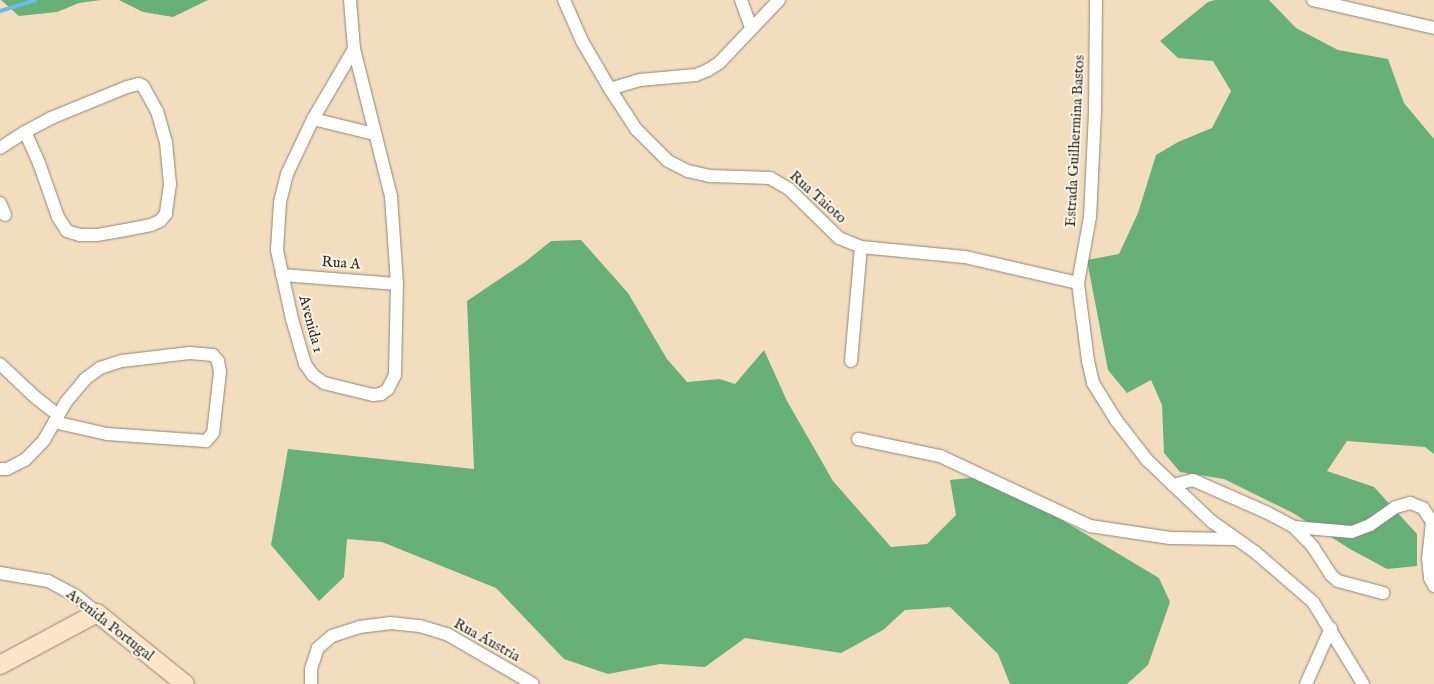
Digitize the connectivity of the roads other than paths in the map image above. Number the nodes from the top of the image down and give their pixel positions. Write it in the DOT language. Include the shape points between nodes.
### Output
graph roads {
  1 [pos="350,0"];
  2 [pos="564,0"];
  3 [pos="741,0"];
  4 [pos="779,0"];
  5 [pos="1096,0"];
  6 [pos="1313,0"];
  7 [pos="751,28"];
  8 [pos="1434,28"];
  9 [pos="354,49"];
  10 [pos="610,89"];
  11 [pos="313,119"];
  12 [pos="25,132"];
  13 [pos="374,134"];
  14 [pos="0,148"];
  15 [pos="861,247"];
  16 [pos="282,275"];
  17 [pos="397,284"];
  18 [pos="1078,284"];
  19 [pos="852,361"];
  20 [pos="0,364"];
  21 [pos="56,418"];
  22 [pos="858,439"];
  23 [pos="0,469"];
  24 [pos="1173,485"];
  25 [pos="1294,527"];
  26 [pos="1234,539"];
  27 [pos="0,573"];
  28 [pos="1434,586"];
  29 [pos="1383,593"];
  30 [pos="97,613"];
  31 [pos="1330,628"];
  32 [pos="0,665"];
  33 [pos="184,684"];
  34 [pos="311,684"];
  35 [pos="533,684"];
  36 [pos="1306,684"];
  37 [pos="1363,684"];
  1 -- 9 [label="street, Avenida 1"];
  2 -- 10 [label="street, Rua Taioto"];
  3 -- 7 [label="street"];
  4 -- 7 [label="street"];
  5 -- 18 [label="street, Estrada Guilhermina Bastos" via="1090,218"];
  6 -- 8 [label="street"];
  7 -- 10 [label="street" via="719,63 708,70 696,75 640,80"];
  9 -- 11 [label="street, Avenida 1"];
  9 -- 13 [label="street, Avenida 1"];
  10 -- 15 [label="street, Rua Taioto" via="636,129 668,161 688,171 710,176 770,178 789,189 839,238"];
  11 -- 13 [label="street"];
  11 -- 16 [label="street, Avenida 1" via="287,174 280,202 277,250"];
  12 -- 12 [label="street" via="104,95 133,85 143,86 157,111 166,142 170,184 166,214 151,225 105,233 80,235 67,231 58,217"];
  12 -- 14 [label="street"];
  13 -- 17 [label="street, Avenida 1" via="391,196"];
  15 -- 18 [label="street, Rua Taioto" via="965,257"];
  15 -- 19 [label="street"];
  16 -- 17 [label="street, Rua A"];
  16 -- 17 [label="street, Avenida 1" via="300,350 313,375 324,383 374,395 388,389 395,375"];
  18 -- 24 [label="street, Estrada Guilhermina Bastos" via="1093,383 1116,420"];
  20 -- 21 [label="street"];
  21 -- 21 [label="street" via="107,434 206,441 214,433 220,372 218,361 214,355 190,353 122,361 100,368 86,379"];
  21 -- 23 [label="street" via="44,440 25,460"];
  22 -- 26 [label="street" via="940,456 1090,526 1170,538"];
  24 -- 25 [label="street" via="1192,480"];
  24 -- 26 [label="street, Estrada Guilhermina Bastos" via="1211,522"];
  25 -- 28 [label="street" via="1352,532 1410,503 1423,508 1432,522 1428,558"];
  25 -- 29 [label="street" via="1338,581"];
  26 -- 31 [label="street, Estrada Guilhermina Bastos" via="1292,582 1313,602"];
  27 -- 30 [label="street, Avenida Portugal" via="48,581 76,596"];
  30 -- 32 [label="street"];
  30 -- 33 [label="street, Avenida Portugal"];
  31 -- 36 [label="street"];
  31 -- 37 [label="street, Estrada Guilhermina Bastos"];
  34 -- 35 [label="street, Rua Áustria" via="311,669 318,648 332,636 359,627 390,623 420,626 447,634"];
}
